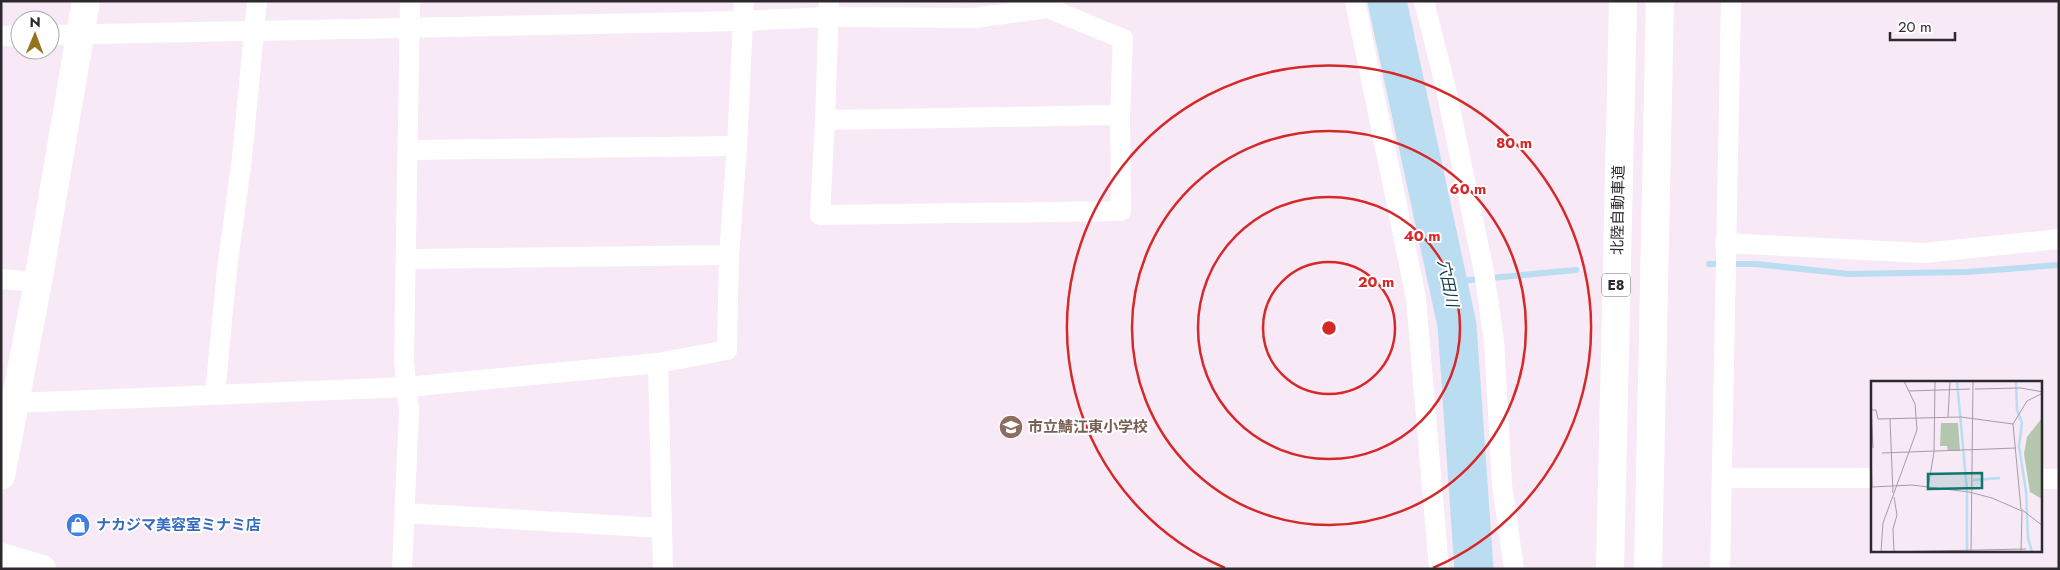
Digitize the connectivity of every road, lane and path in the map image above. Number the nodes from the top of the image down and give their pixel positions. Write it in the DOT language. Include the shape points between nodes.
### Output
graph roads {
  1 [pos="86,1"];
  2 [pos="257,1"];
  3 [pos="410,1"];
  4 [pos="744,1"];
  5 [pos="1354,1"];
  6 [pos="1424,1"];
  7 [pos="1623,1"];
  8 [pos="1660,1"];
  9 [pos="1731,1"];
  10 [pos="1051,5"];
  11 [pos="828,9"];
  12 [pos="950,9"];
  13 [pos="743,22"];
  14 [pos="409,28"];
  15 [pos="254,32"];
  16 [pos="80,34"];
  17 [pos="60,35"];
  18 [pos="1120,115"];
  19 [pos="825,120"];
  20 [pos="737,146"];
  21 [pos="408,150"];
  22 [pos="2059,240"];
  23 [pos="1725,243"];
  24 [pos="728,255"];
  25 [pos="406,259"];
  26 [pos="1,279"];
  27 [pos="38,282"];
  28 [pos="658,363"];
  29 [pos="406,387"];
  30 [pos="215,394"];
  31 [pos="15,403"];
  32 [pos="1,476"];
  33 [pos="1722,478"];
  34 [pos="1871,478"];
  35 [pos="2042,479"];
  36 [pos="2059,479"];
  37 [pos="405,513"];
  38 [pos="662,528"];
  39 [pos="1,557"];
  40 [pos="42,569"];
  41 [pos="402,569"];
  42 [pos="662,569"];
  43 [pos="1439,569"];
  44 [pos="1514,569"];
  45 [pos="1610,569"];
  46 [pos="1648,569"];
  47 [pos="1720,569"];
  1 -- 16 [label="main road"];
  2 -- 15 [label="street"];
  3 -- 14 [label="street"];
  4 -- 13 [label="street"];
  5 -- 43 [label="street" via="1416,298"];
  6 -- 44 [label="street" via="1484,272 1494,341 1502,485"];
  7 -- 45 [label="main road, 北陸自動車道 / E8"];
  8 -- 46 [label="main road"];
  9 -- 23 [label="street"];
  10 -- 12 [label="street" via="974,18"];
  10 -- 18 [label="street" via="1123,39"];
  11 -- 12 [label="street"];
  11 -- 13 [label="street"];
  11 -- 19 [label="street"];
  13 -- 14 [label="street"];
  13 -- 20 [label="street"];
  14 -- 15 [label="street"];
  14 -- 21 [label="street"];
  15 -- 16 [label="street"];
  15 -- 30 [label="street"];
  16 -- 17 [label="street"];
  16 -- 27 [label="main road"];
  18 -- 19 [label="street"];
  18 -- 19 [label="street" via="1121,211 820,215"];
  20 -- 21 [label="street"];
  20 -- 24 [label="street"];
  21 -- 25 [label="street"];
  22 -- 23 [label="street" via="1924,253"];
  23 -- 33 [label="street"];
  24 -- 25 [label="street"];
  24 -- 28 [label="street" via="727,350"];
  25 -- 29 [label="street"];
  26 -- 27 [label="street"];
  27 -- 31 [label="main road"];
  28 -- 29 [label="street"];
  28 -- 38 [label="street"];
  29 -- 30 [label="street"];
  29 -- 37 [label="street" via="409,411"];
  30 -- 31 [label="street"];
  31 -- 32 [label="main road"];
  33 -- 34 [label="street"];
  33 -- 47 [label="street"];
  35 -- 36 [label="street"];
  37 -- 38 [label="street"];
  37 -- 41 [label="street"];
  38 -- 42 [label="street"];
  39 -- 40 [label="main road"];
}
